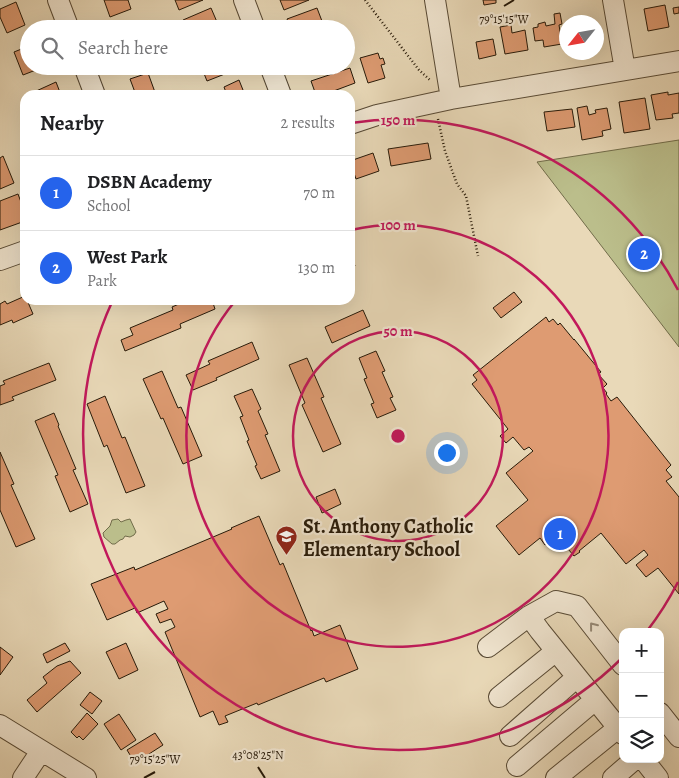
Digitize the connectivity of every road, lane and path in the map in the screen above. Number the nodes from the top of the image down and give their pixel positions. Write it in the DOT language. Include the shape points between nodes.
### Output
graph roads {
  1 [pos="58,0"];
  2 [pos="244,0"];
  3 [pos="365,0"];
  4 [pos="435,0"];
  5 [pos="613,0"];
  6 [pos="66,20"];
  7 [pos="252,20"];
  8 [pos="679,61"];
  9 [pos="625,70"];
  10 [pos="87,75"];
  11 [pos="273,75"];
  12 [pos="432,82"];
  13 [pos="93,90"];
  14 [pos="279,90"];
  15 [pos="451,99"];
  16 [pos="355,122"];
  17 [pos="20,253"];
  18 [pos="478,256"];
  19 [pos="0,260"];
  20 [pos="529,616"];
  21 [pos="488,647"];
  22 [pos="556,651"];
  23 [pos="619,659"];
  24 [pos="577,678"];
  25 [pos="499,697"];
  26 [pos="595,700"];
  27 [pos="664,718"];
  28 [pos="0,725"];
  29 [pos="619,730"];
  30 [pos="619,732"];
  31 [pos="510,736"];
  32 [pos="679,737"];
  33 [pos="42,750"];
  34 [pos="630,763"];
  35 [pos="646,763"];
  36 [pos="517,766"];
  37 [pos="23,778"];
  38 [pos="86,778"];
  39 [pos="556,778"];
  40 [pos="613,778"];
  41 [pos="658,778"];
  1 -- 6 [label="street"];
  2 -- 7 [label="street"];
  3 -- 12 [label="path"];
  4 -- 15 [label="street"];
  5 -- 9 [label="street"];
  8 -- 9 [label="street"];
  9 -- 15 [label="street"];
  10 -- 13 [label="street"];
  11 -- 14 [label="street"];
  15 -- 16 [label="street"];
  15 -- 18 [label="path" via="436,112 445,151 457,184 466,196"];
  17 -- 19 [label="street"];
  20 -- 21 [label="street"];
  20 -- 22 [label="street"];
  23 -- 20 [label="street, one-way" via="577,606 556,601"];
  22 -- 24 [label="street"];
  22 -- 25 [label="street"];
  24 -- 26 [label="street"];
  24 -- 31 [label="street"];
  26 -- 29 [label="street"];
  26 -- 36 [label="street"];
  27 -- 32 [label="street"];
  28 -- 33 [label="street"];
  30 -- 39 [label="street"];
  33 -- 37 [label="street"];
  33 -- 38 [label="street"];
  34 -- 40 [label="street"];
  35 -- 41 [label="street"];
}
